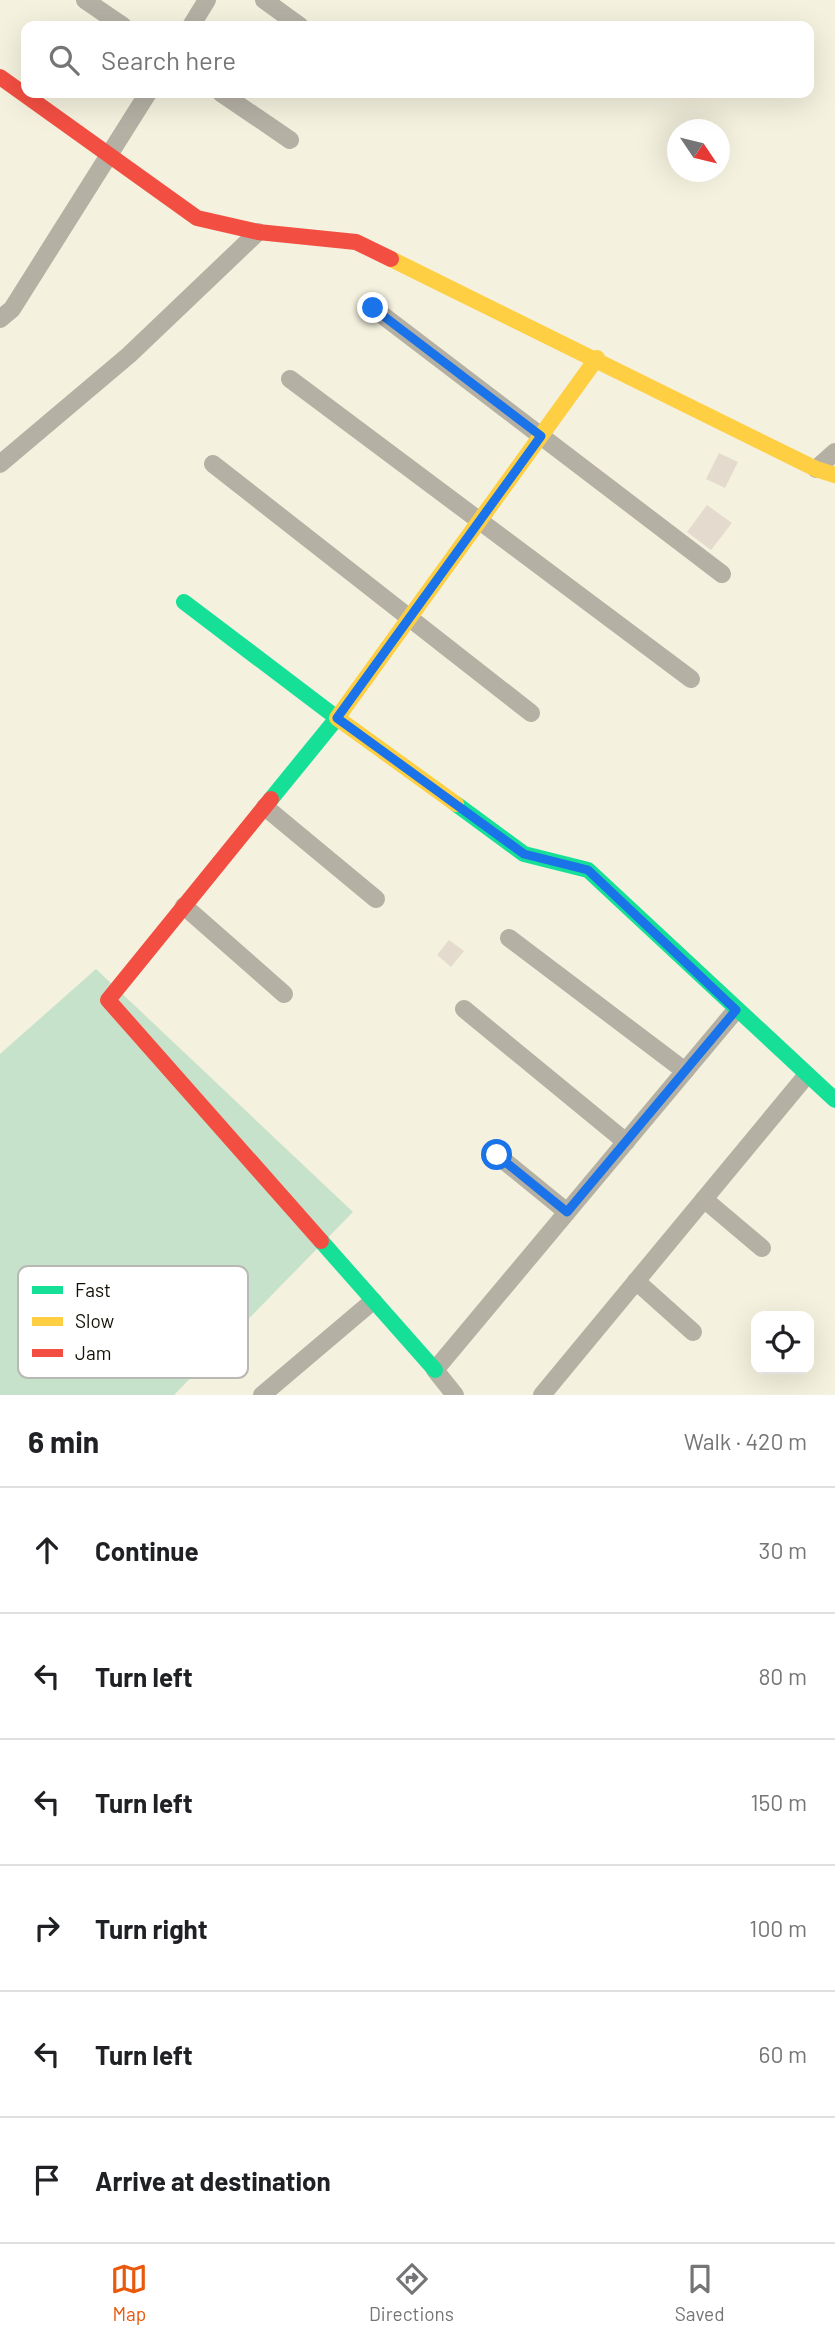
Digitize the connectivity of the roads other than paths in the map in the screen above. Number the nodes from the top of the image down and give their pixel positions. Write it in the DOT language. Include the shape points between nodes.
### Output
graph roads {
  1 [pos="85,0"];
  2 [pos="207,0"];
  3 [pos="264,0"];
  4 [pos="116,21"];
  5 [pos="194,21"];
  6 [pos="293,21"];
  7 [pos="0,77"];
  8 [pos="21,92"];
  9 [pos="30,98"];
  10 [pos="145,98"];
  11 [pos="228,98"];
  12 [pos="290,140"];
  13 [pos="109,154"];
  14 [pos="258,232"];
  15 [pos="373,308"];
  16 [pos="0,320"];
  17 [pos="597,358"];
  18 [pos="290,379"];
  19 [pos="541,436"];
  20 [pos="835,452"];
  21 [pos="0,464"];
  22 [pos="213,464"];
  23 [pos="816,469"];
  24 [pos="835,475"];
  25 [pos="479,522"];
  26 [pos="722,574"];
  27 [pos="184,602"];
  28 [pos="410,618"];
  29 [pos="691,679"];
  30 [pos="531,713"];
  31 [pos="337,718"];
  32 [pos="265,807"];
  33 [pos="376,899"];
  34 [pos="184,906"];
  35 [pos="509,938"];
  36 [pos="284,994"];
  37 [pos="464,1010"];
  38 [pos="736,1010"];
  39 [pos="685,1072"];
  40 [pos="806,1076"];
  41 [pos="835,1100"];
  42 [pos="626,1142"];
  43 [pos="497,1155"];
  44 [pos="704,1199"];
  45 [pos="567,1212"];
  46 [pos="762,1248"];
  47 [pos="636,1281"];
  48 [pos="373,1301"];
  49 [pos="693,1332"];
  50 [pos="435,1370"];
  51 [pos="262,1395"];
  52 [pos="455,1395"];
  53 [pos="542,1395"];
  1 -- 4 [label="street"];
  2 -- 5 [label="street"];
  3 -- 6 [label="street"];
  7 -- 8 [label="street"];
  9 -- 13 [label="street"];
  10 -- 13 [label="street"];
  11 -- 12 [label="street"];
  13 -- 14 [label="street" via="197,218"];
  13 -- 16 [label="street" via="12,309"];
  14 -- 17 [label="street" via="356,242"];
  14 -- 21 [label="street" via="129,355"];
  15 -- 19 [label="street"];
  17 -- 19 [label="street"];
  17 -- 23 [label="street"];
  18 -- 25 [label="street"];
  19 -- 25 [label="street"];
  19 -- 26 [label="street"];
  20 -- 23 [label="street"];
  22 -- 28 [label="street"];
  23 -- 24 [label="street"];
  25 -- 28 [label="street"];
  25 -- 29 [label="street"];
  27 -- 31 [label="street"];
  28 -- 30 [label="street"];
  28 -- 31 [label="street"];
  31 -- 32 [label="street"];
  31 -- 38 [label="street" via="524,854 588,870"];
  32 -- 33 [label="street"];
  32 -- 34 [label="street"];
  34 -- 36 [label="street"];
  34 -- 48 [label="street" via="108,1000"];
  35 -- 39 [label="street"];
  37 -- 42 [label="street"];
  38 -- 39 [label="street"];
  38 -- 40 [label="street"];
  39 -- 42 [label="street"];
  40 -- 41 [label="street"];
  40 -- 44 [label="street"];
  42 -- 45 [label="street"];
  43 -- 45 [label="street"];
  44 -- 46 [label="street"];
  44 -- 47 [label="street"];
  45 -- 50 [label="street"];
  47 -- 49 [label="street"];
  47 -- 53 [label="street"];
  48 -- 50 [label="street"];
  48 -- 51 [label="street"];
  50 -- 52 [label="street"];
}
